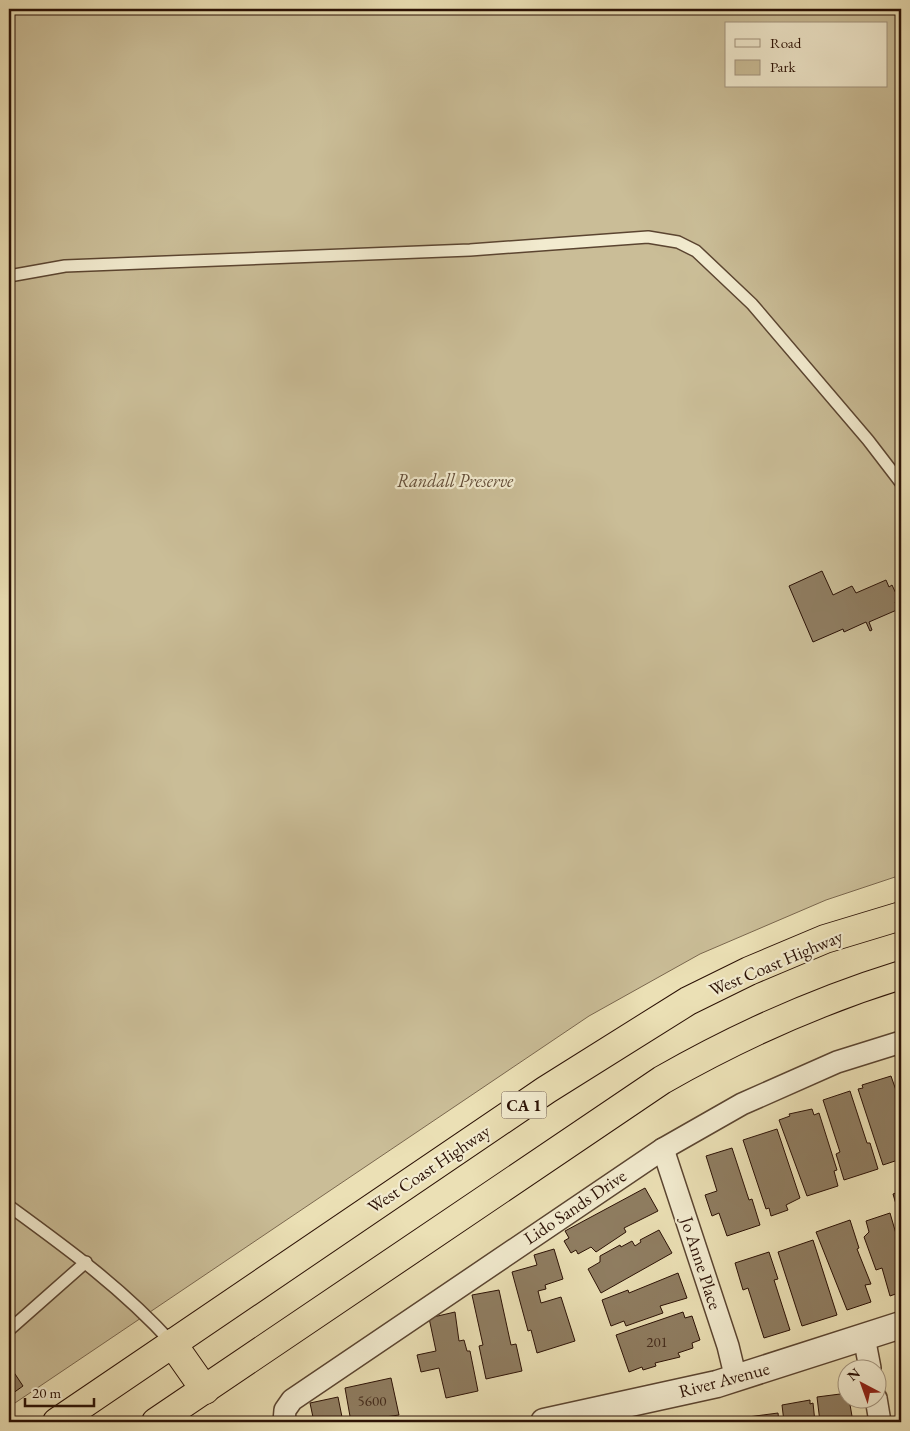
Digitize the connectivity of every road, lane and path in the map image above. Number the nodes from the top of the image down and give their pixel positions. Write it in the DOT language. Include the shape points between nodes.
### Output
graph roads {
  1 [pos="9,276"];
  2 [pos="901,483"];
  3 [pos="901,916"];
  4 [pos="901,975"];
  5 [pos="901,1042"];
  6 [pos="663,1149"];
  7 [pos="9,1206"];
  8 [pos="86,1262"];
  9 [pos="901,1325"];
  10 [pos="9,1330"];
  11 [pos="864,1337"];
  12 [pos="172,1343"];
  13 [pos="868,1358"];
  14 [pos="736,1379"];
  15 [pos="204,1390"];
  16 [pos="878,1408"];
  17 [pos="58,1422"];
  18 [pos="156,1422"];
  19 [pos="284,1422"];
  20 [pos="544,1422"];
  21 [pos="880,1422"];
  1 -- 2 [label="lane" via="65,266 460,250 648,237 678,242 696,250 752,304"];
  3 -- 12 [label="highway, West Coast Highway / CA 1" via="825,939 688,1001 546,1090"];
  4 -- 15 [label="highway" via="842,993 778,1020 662,1080"];
  5 -- 6 [label="street, Lido Sands Drive" via="829,1066 742,1104"];
  6 -- 14 [label="street, Jo Anne Place"];
  6 -- 19 [label="street, Lido Sands Drive" via="292,1400 285,1410"];
  7 -- 8 [label="lane"];
  8 -- 10 [label="lane"];
  8 -- 12 [label="lane" via="138,1306"];
  9 -- 11 [label="street, River Avenue"];
  11 -- 13 [label="street"];
  11 -- 14 [label="street, River Avenue"];
  12 -- 15 [label="highway"];
  12 -- 17 [label="highway, West Coast Highway / CA 1"];
  14 -- 20 [label="street, River Avenue"];
  15 -- 18 [label="highway"];
  16 -- 21 [label="street"];
}
